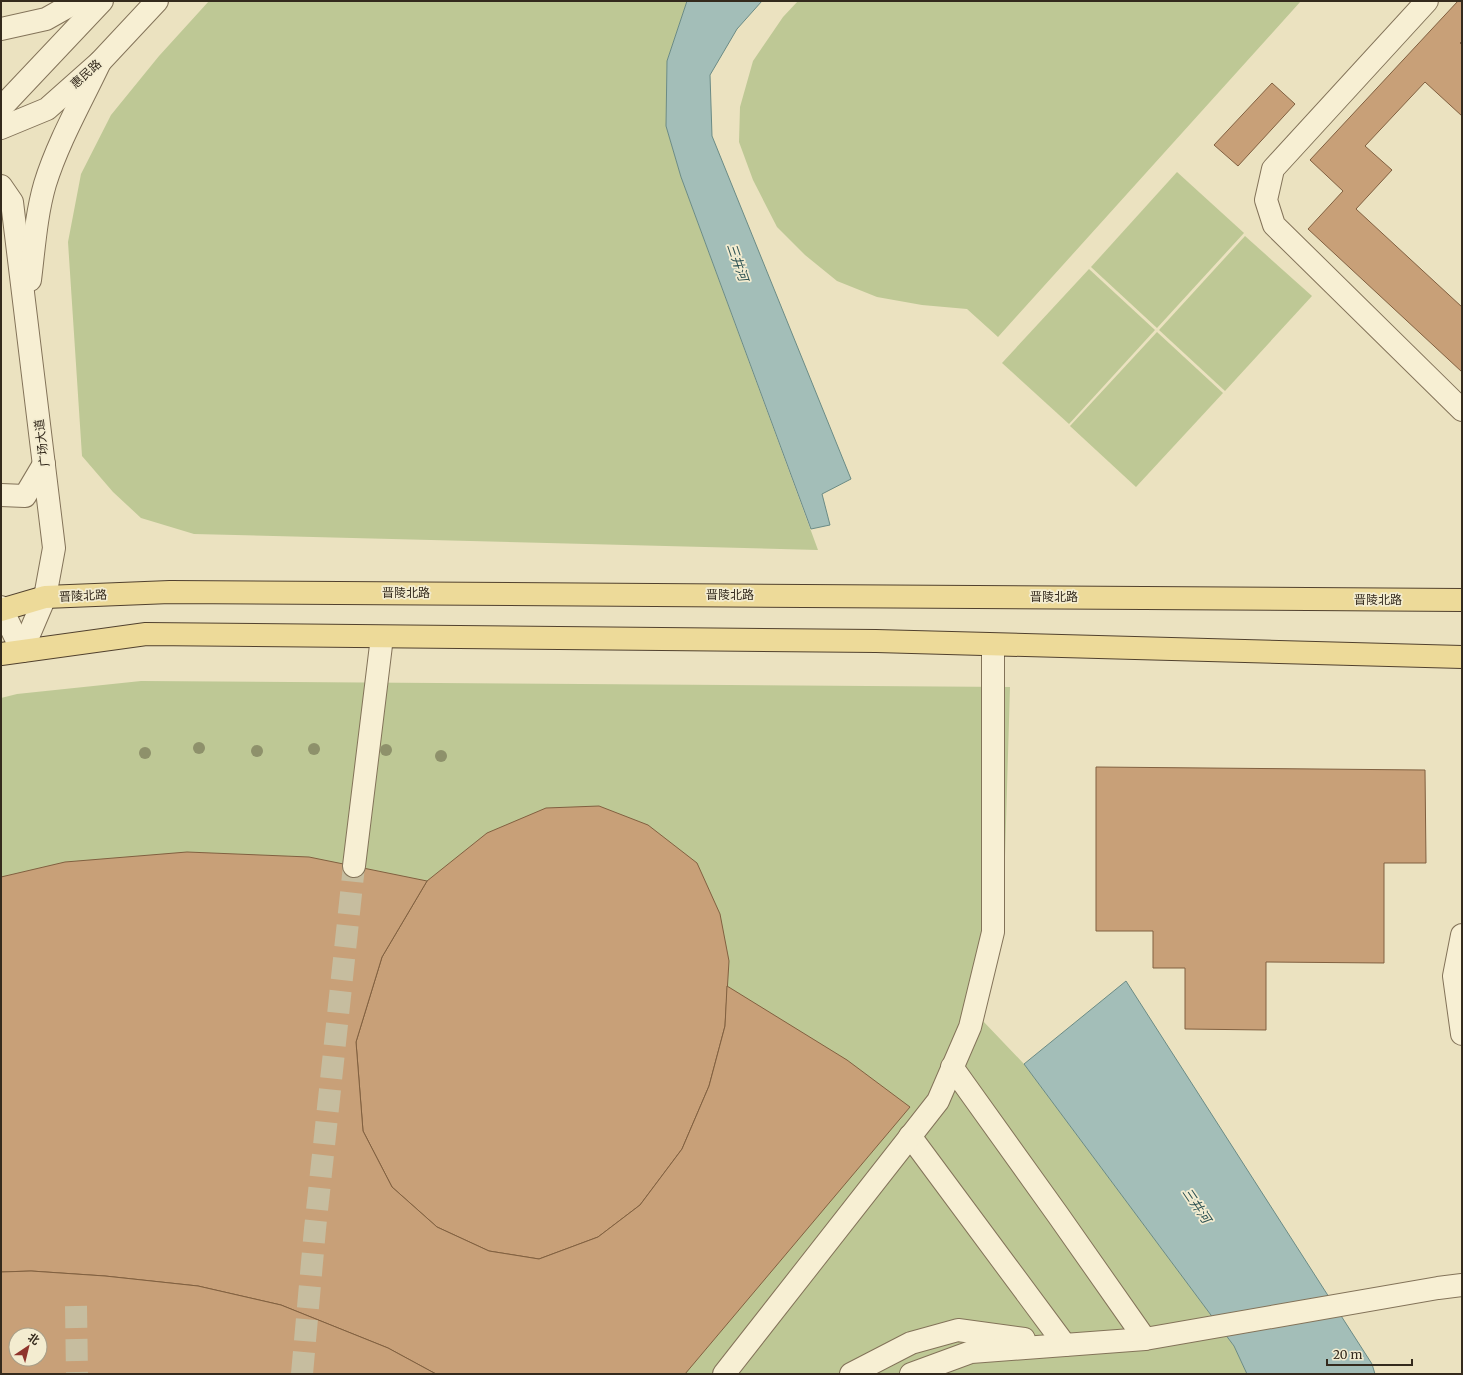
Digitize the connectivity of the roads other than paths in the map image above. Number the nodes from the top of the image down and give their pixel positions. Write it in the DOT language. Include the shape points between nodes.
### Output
graph roads {
  1 [pos="78,1"];
  2 [pos="102,1"];
  3 [pos="157,1"];
  4 [pos="1427,1"];
  5 [pos="1,29"];
  6 [pos="100,62"];
  7 [pos="1,108"];
  8 [pos="1,128"];
  9 [pos="1,186"];
  10 [pos="26,315"];
  11 [pos="1462,410"];
  12 [pos="44,464"];
  13 [pos="1,495"];
  14 [pos="45,597"];
  15 [pos="1462,600"];
  16 [pos="1,609"];
  17 [pos="382,637"];
  18 [pos="993,644"];
  19 [pos="12,652"];
  20 [pos="1462,657"];
  21 [pos="354,866"];
  22 [pos="1462,935"];
  23 [pos="1462,1034"];
  24 [pos="952,1067"];
  25 [pos="910,1136"];
  26 [pos="1462,1285"];
  27 [pos="1145,1339"];
  28 [pos="1064,1345"];
  29 [pos="724,1374"];
  30 [pos="851,1374"];
  31 [pos="911,1374"];
  1 -- 5 [label="street" via="46,19"];
  2 -- 7 [label="street"];
  3 -- 6 [label="street, 惠民路"];
  4 -- 11 [label="street" via="1273,170 1266,200 1274,225"];
  6 -- 8 [label="street, 惠民路" via="48,109"];
  6 -- 10 [label="street" via="58,148 45,184 36,226"];
  9 -- 10 [label="street, 广场大道" via="12,202"];
  10 -- 12 [label="street, 广场大道"];
  12 -- 13 [label="street" via="25,496"];
  12 -- 14 [label="street, 广场大道" via="54,548"];
  14 -- 15 [label="main road, 晋陵北路" via="170,592"];
  14 -- 16 [label="main road, 晋陵北路"];
  14 -- 19 [label="street, 广场大道"];
  16 -- 19 [label="street"];
  17 -- 18 [label="main road"];
  17 -- 19 [label="main road" via="146,634"];
  17 -- 21 [label="street"];
  18 -- 20 [label="main road"];
  18 -- 24 [label="street" via="993,932 970,1027"];
  22 -- 23 [label="street" via="1454,976"];
  24 -- 25 [label="street" via="938,1101"];
  24 -- 27 [label="street"];
  25 -- 28 [label="street"];
  25 -- 29 [label="street"];
  26 -- 27 [label="street"];
  27 -- 28 [label="street"];
  28 -- 30 [label="street" via="958,1330 911,1343"];
  28 -- 31 [label="street" via="971,1352"];
}
